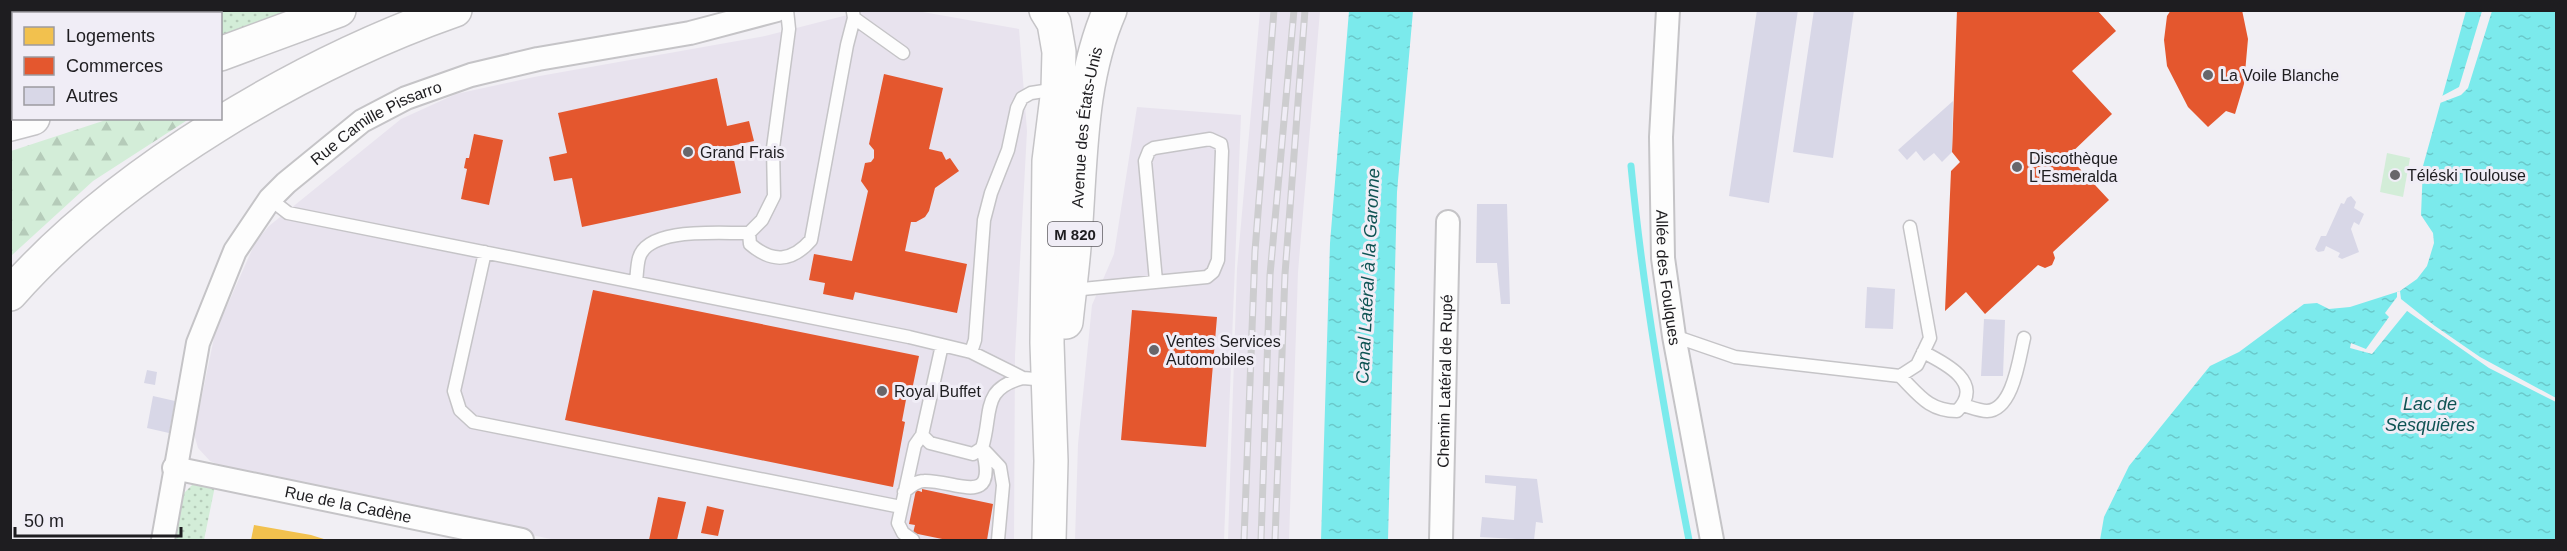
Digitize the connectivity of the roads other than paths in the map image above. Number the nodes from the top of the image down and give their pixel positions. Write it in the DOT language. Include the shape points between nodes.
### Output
graph roads {
  1 [pos="339,10"];
  2 [pos="455,10"];
  3 [pos="777,10"];
  4 [pos="787,10"];
  5 [pos="1046,10"];
  6 [pos="1110,10"];
  7 [pos="1668,10"];
  8 [pos="854,14"];
  9 [pos="222,53"];
  10 [pos="903,53"];
  11 [pos="1058,89"];
  12 [pos="25,120"];
  13 [pos="10,124"];
  14 [pos="270,199"];
  15 [pos="1448,222"];
  16 [pos="1910,227"];
  17 [pos="749,233"];
  18 [pos="484,252"];
  19 [pos="1156,281"];
  20 [pos="636,282"];
  21 [pos="1069,291"];
  22 [pos="10,294"];
  23 [pos="1674,336"];
  24 [pos="2024,338"];
  25 [pos="942,345"];
  26 [pos="971,352"];
  27 [pos="1923,352"];
  28 [pos="1900,376"];
  29 [pos="1035,379"];
  30 [pos="1963,405"];
  31 [pos="922,435"];
  32 [pos="982,448"];
  33 [pos="1051,461"];
  34 [pos="174,468"];
  35 [pos="904,492"];
  36 [pos="901,507"];
  37 [pos="163,540"];
  38 [pos="522,540"];
  39 [pos="913,540"];
  40 [pos="998,540"];
  41 [pos="1049,540"];
  42 [pos="1441,540"];
  43 [pos="1712,540"];
  1 -- 9 [label="main road"];
  2 -- 22 [label="main road" via="339,57 206,133 105,206 59,244"];
  3 -- 14 [label="street, Rue Camille Pissarro" via="690,33 538,59 471,75 406,98 362,121"];
  4 -- 17 [label="lane" via="789,29 773,148 774,196 762,220"];
  5 -- 11 [label="main road, Avenue des États-Unis / M 820" via="1058,42"];
  6 -- 21 [label="main road, Avenue des États-Unis / M 820" via="1092,72 1082,132"];
  7 -- 23 [label="street, Allée des Foulques" via="1661,137 1663,258"];
  8 -- 10 [label="lane"];
  8 -- 17 [label="lane" via="811,240 801,251 784,258 763,255 750,244"];
  11 -- 26 [label="lane" via="1031,93 1022,98 1017,108 1008,150 984,219"];
  11 -- 29 [label="main road, Avenue des États-Unis / M 820" via="1049,161"];
  12 -- 13 [label="main road"];
  14 -- 18 [label="lane" via="288,213"];
  14 -- 34 [label="street, Rue Camille Pissarro" via="235,251 198,343"];
  15 -- 42 [label="street, Chemin Latéral de Rupé"];
  16 -- 27 [label="lane" via="1930,338"];
  17 -- 20 [label="lane" via="685,234 652,241 639,256"];
  18 -- 20 [label="lane"];
  18 -- 36 [label="lane" via="454,391 460,410 473,422"];
  19 -- 19 [label="lane" via="1207,277 1216,267 1222,152 1216,141 1154,148 1147,155"];
  19 -- 21 [label="lane"];
  20 -- 25 [label="lane"];
  21 -- 33 [label="main road, Avenue des États-Unis / M 820"];
  23 -- 28 [label="lane" via="1735,357"];
  23 -- 43 [label="street, Allée des Foulques"];
  24 -- 30 [label="lane" via="2009,396 2000,407 1987,411"];
  25 -- 26 [label="lane"];
  25 -- 31 [label="lane"];
  26 -- 29 [label="lane"];
  27 -- 28 [label="lane" via="1917,365"];
  27 -- 30 [label="lane" via="1953,367 1965,382"];
  28 -- 30 [label="lane" via="1923,400 1942,411 1957,411"];
  29 -- 32 [label="lane" via="1005,383 992,396"];
  29 -- 33 [label="main road, Avenue des États-Unis / M 820"];
  31 -- 32 [label="lane" via="930,443 973,454"];
  31 -- 35 [label="lane" via="915,445"];
  32 -- 35 [label="lane" via="988,469 977,486 966,488 924,481"];
  32 -- 40 [label="lane" via="1000,467 1004,485"];
  33 -- 41 [label="main road, Avenue des États-Unis / M 820"];
  34 -- 37 [label="street, Rue Camille Pissarro"];
  34 -- 38 [label="street, Rue de la Cadène"];
  35 -- 36 [label="lane"];
  36 -- 39 [label="lane" via="898,523"];
}
